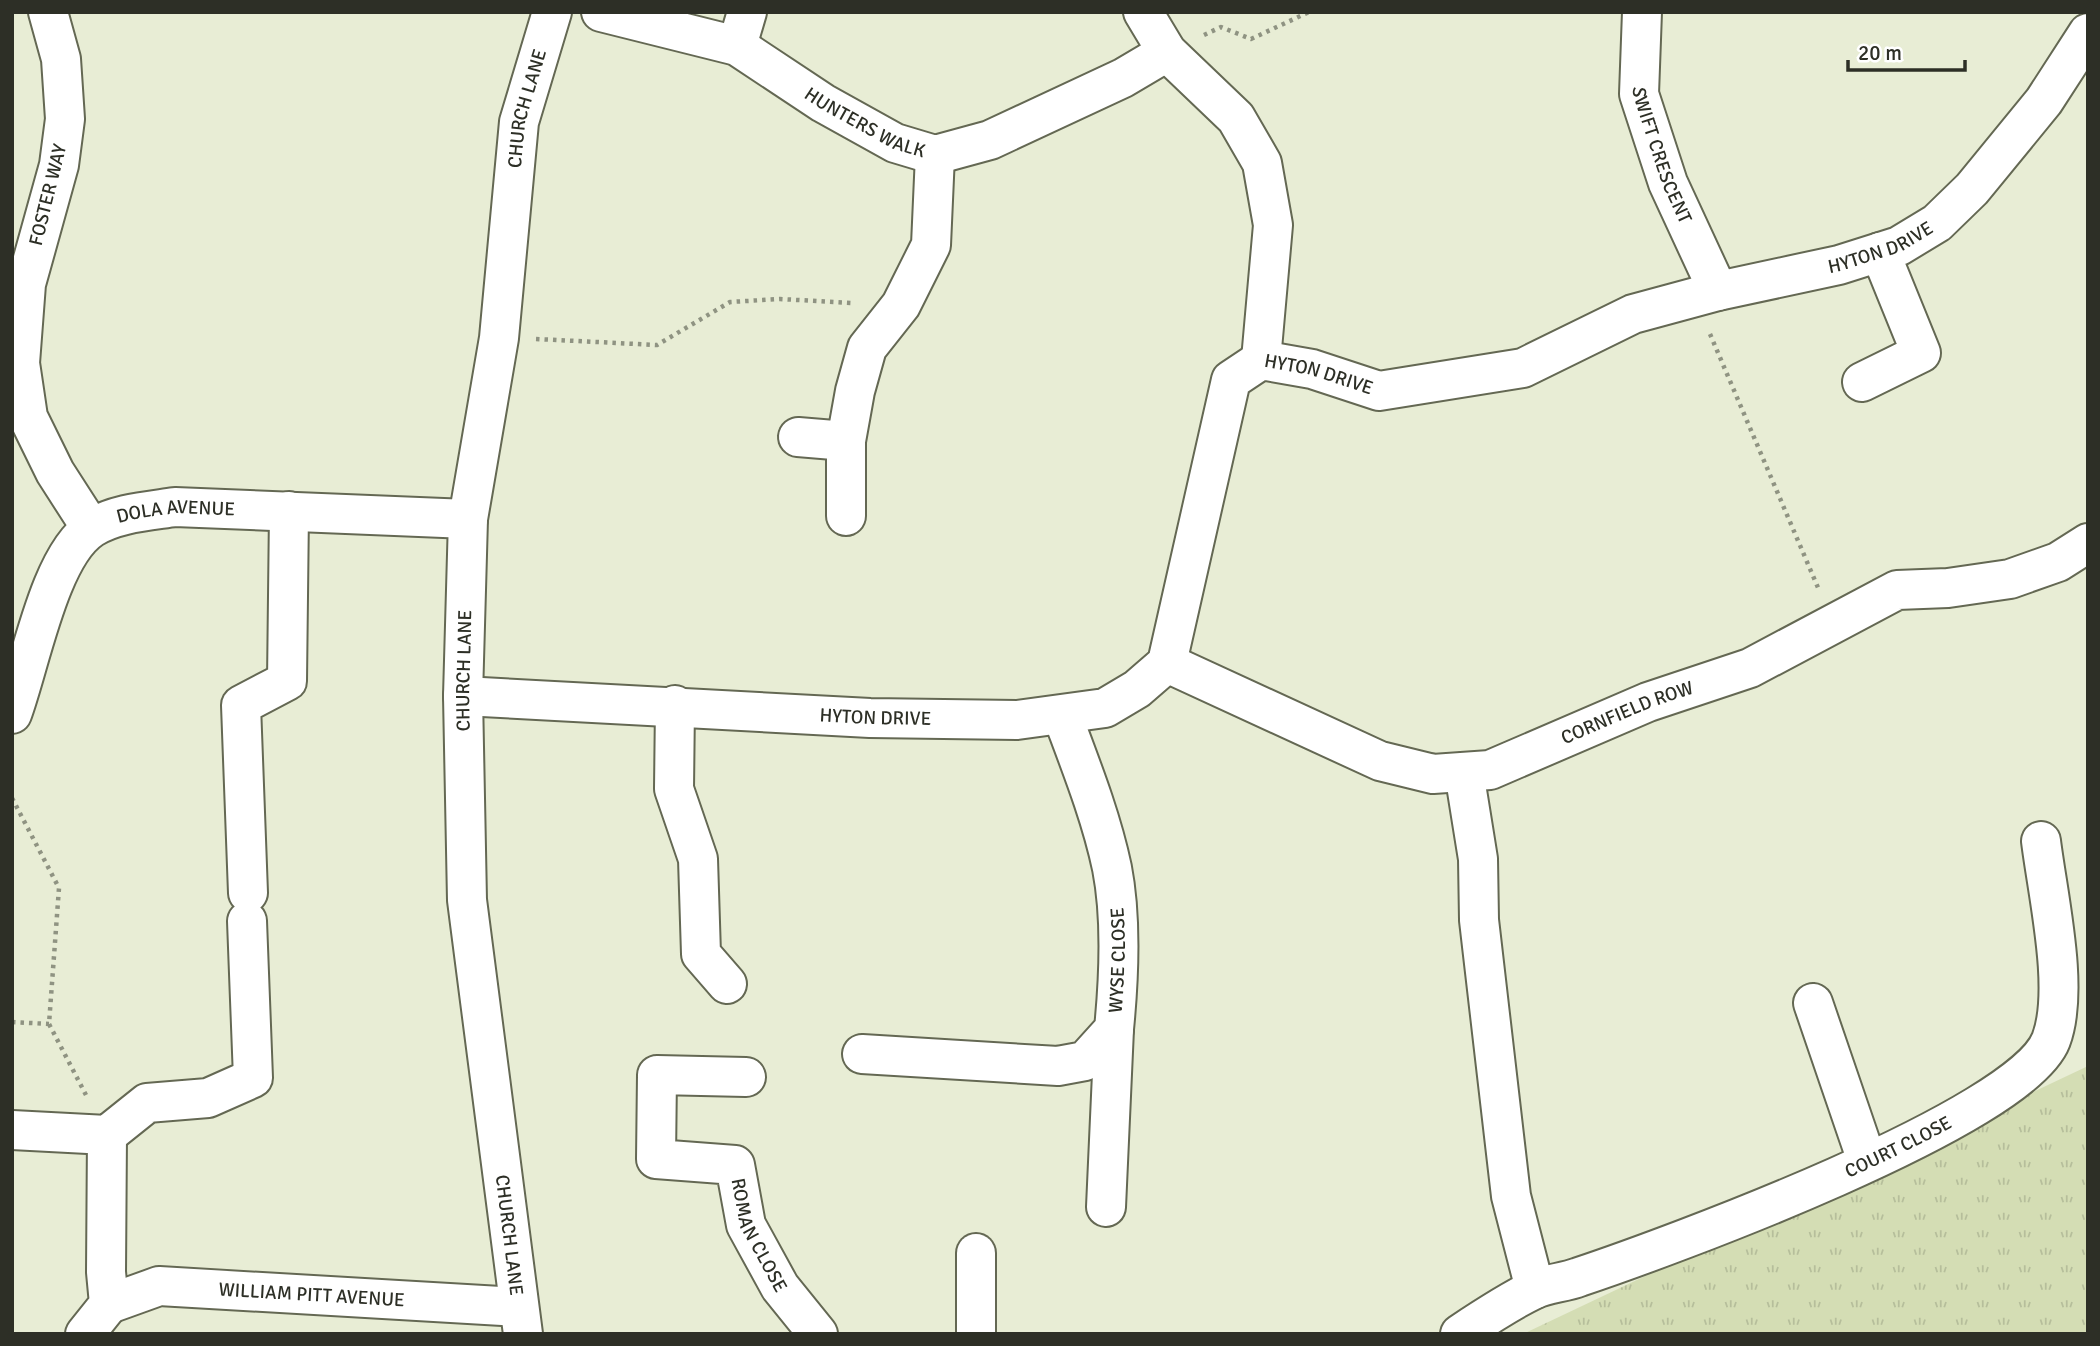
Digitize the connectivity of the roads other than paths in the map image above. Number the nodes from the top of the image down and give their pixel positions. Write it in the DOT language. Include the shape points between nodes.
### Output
graph roads {
  1 [pos="48,12"];
  2 [pos="552,12"];
  3 [pos="601,12"];
  4 [pos="1143,12"];
  5 [pos="1642,12"];
  6 [pos="742,29"];
  7 [pos="2088,33"];
  8 [pos="1167,52"];
  9 [pos="935,155"];
  10 [pos="1880,252"];
  11 [pos="1706,295"];
  12 [pos="1262,360"];
  13 [pos="1862,382"];
  14 [pos="798,437"];
  15 [pos="846,441"];
  16 [pos="289,510"];
  17 [pos="846,516"];
  18 [pos="468,519"];
  19 [pos="92,528"];
  20 [pos="2088,542"];
  21 [pos="1167,663"];
  22 [pos="463,696"];
  23 [pos="675,705"];
  24 [pos="12,714"];
  25 [pos="1062,715"];
  26 [pos="1464,772"];
  27 [pos="2041,841"];
  28 [pos="727,984"];
  29 [pos="1813,1003"];
  30 [pos="1114,1029"];
  31 [pos="862,1054"];
  32 [pos="746,1077"];
  33 [pos="12,1130"];
  34 [pos="107,1135"];
  35 [pos="1867,1161"];
  36 [pos="1106,1207"];
  37 [pos="976,1253"];
  38 [pos="1535,1289"];
  39 [pos="109,1304"];
  40 [pos="521,1320"];
  41 [pos="85,1334"];
  42 [pos="818,1334"];
  43 [pos="976,1334"];
  44 [pos="1461,1334"];
  1 -- 19 [label="street, FOSTER WAY" via="61,59 65,119 59,165 26,284 20,363 28,417 55,472"];
  2 -- 18 [label="street, CHURCH LANE" via="519,122 499,338"];
  3 -- 6 [label="street, HUNTERS WALK"];
  4 -- 8 [label="street"];
  5 -- 11 [label="street, SWIFT CRESCENT" via="1639,94"];
  6 -- 9 [label="street, HUNTERS WALK" via="823,103 895,143"];
  7 -- 10 [label="street, HYTON DRIVE" via="2043,101 1972,189 1937,223"];
  8 -- 9 [label="street, HUNTERS WALK" via="1123,78 990,140"];
  8 -- 12 [label="street" via="1236,118 1262,163 1273,225"];
  9 -- 15 [label="street" via="931,245 901,305 867,348"];
  10 -- 11 [label="street, HYTON DRIVE"];
  10 -- 13 [label="street" via="1921,353"];
  11 -- 12 [label="street, HYTON DRIVE" via="1633,314 1523,368 1379,391 1312,369"];
  12 -- 21 [label="street, HYTON DRIVE" via="1231,380"];
  14 -- 15 [label="street"];
  15 -- 17 [label="street"];
  16 -- 18 [label="street, DOLA AVENUE"];
  16 -- 19 [label="street, DOLA AVENUE" via="175,507 131,513"];
  16 -- 34 [label="street" via="286,681 241,705 253,1078 208,1098 148,1103"];
  18 -- 22 [label="street, CHURCH LANE"];
  19 -- 24 [label="street, DOLA AVENUE" via="65,560"];
  20 -- 26 [label="street, CORNFIELD ROW" via="2058,562 2010,579 1897,590 1750,668 1648,702 1489,770"];
  21 -- 25 [label="street, HYTON DRIVE" via="1137,689 1104,708"];
  21 -- 26 [label="street, CORNFIELD ROW" via="1380,761 1433,774"];
  22 -- 23 [label="street, HYTON DRIVE"];
  22 -- 40 [label="street, CHURCH LANE" via="467,900"];
  23 -- 25 [label="street, HYTON DRIVE" via="870,718 1017,720"];
  23 -- 28 [label="street" via="674,789 698,859 701,954"];
  25 -- 30 [label="street, WYSE CLOSE" via="1112,870"];
  26 -- 38 [label="street" via="1478,859 1479,920 1511,1196"];
  27 -- 35 [label="street, COURT CLOSE" via="2059,990 2050,1043 2026,1073 1989,1100"];
  29 -- 35 [label="street"];
  30 -- 31 [label="street, WYSE CLOSE" via="1085,1061 1058,1066"];
  30 -- 36 [label="street"];
  32 -- 42 [label="street, ROMAN CLOSE" via="657,1075 656,1159 735,1166 746,1225 780,1287"];
  33 -- 34 [label="street"];
  34 -- 39 [label="street"];
  35 -- 38 [label="street, COURT CLOSE" via="1789,1197 1577,1278"];
  37 -- 43 [label="street"];
  38 -- 44 [label="street, COURT CLOSE"];
  39 -- 40 [label="street, WILLIAM PITT AVENUE" via="159,1286"];
  39 -- 41 [label="street"];
}
